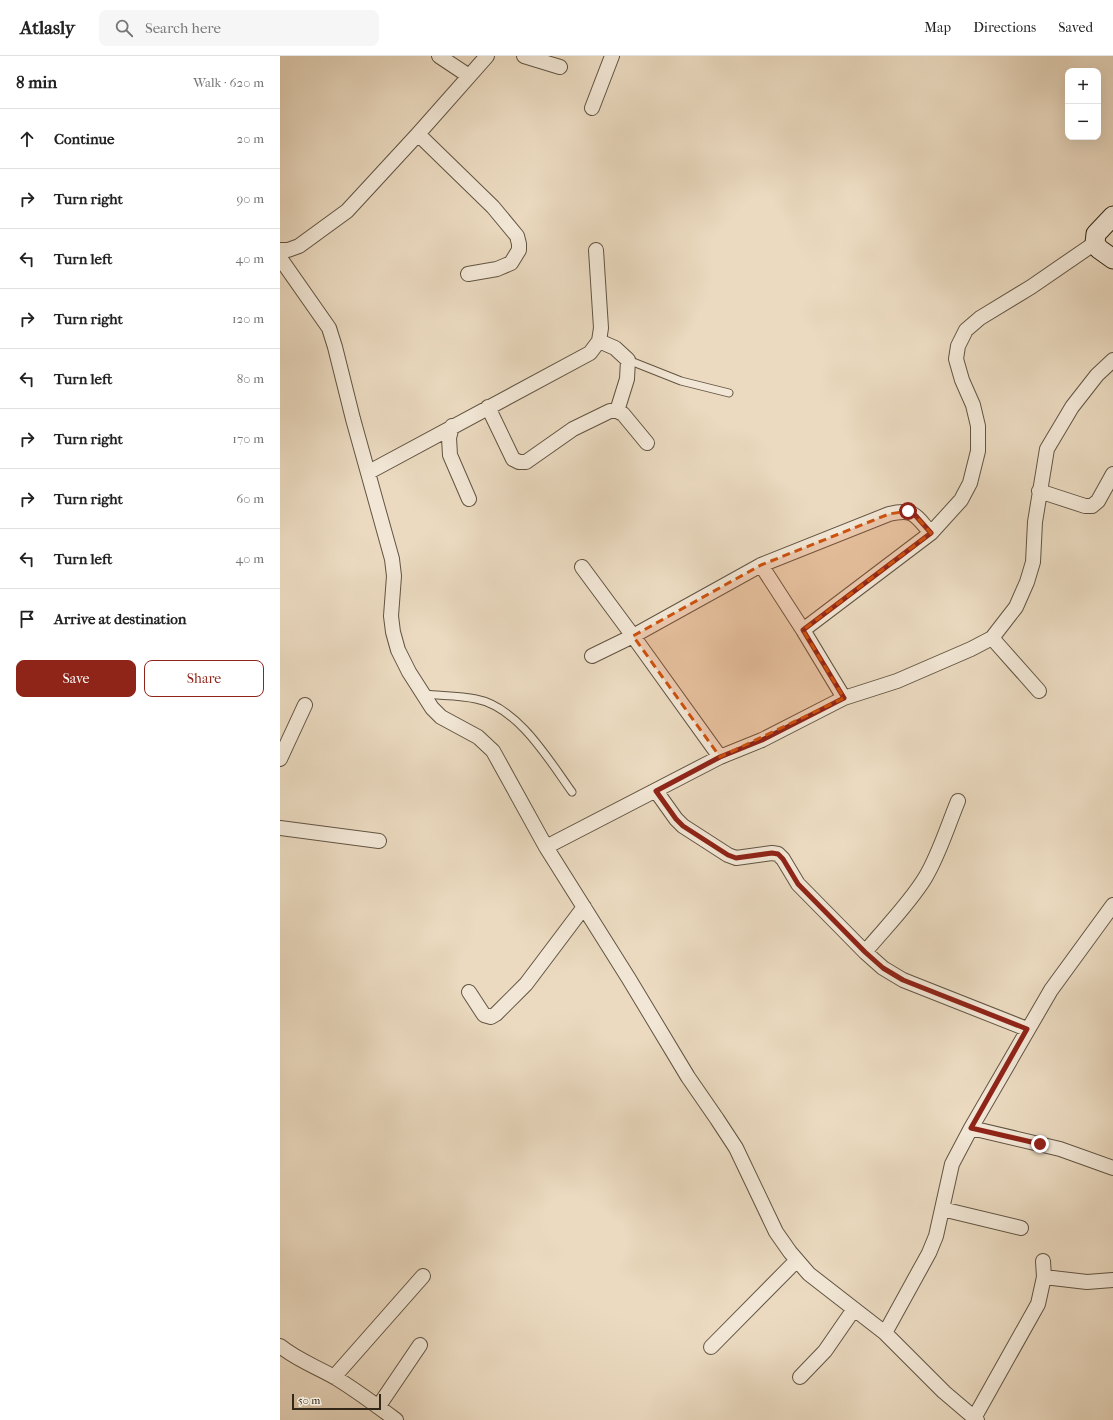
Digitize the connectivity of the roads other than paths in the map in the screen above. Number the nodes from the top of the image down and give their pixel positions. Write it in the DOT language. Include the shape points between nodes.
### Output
graph roads {
  1 [pos="439,56"];
  2 [pos="487,56"];
  3 [pos="524,56"];
  4 [pos="612,56"];
  5 [pos="560,67"];
  6 [pos="469,76"];
  7 [pos="592,108"];
  8 [pos="418,134"];
  9 [pos="1113,216"];
  10 [pos="1095,243"];
  11 [pos="280,250"];
  12 [pos="596,250"];
  13 [pos="280,258"];
  14 [pos="1113,259"];
  15 [pos="468,274"];
  16 [pos="599,341"];
  17 [pos="628,360"];
  18 [pos="1113,360"];
  19 [pos="729,393"];
  20 [pos="488,407"];
  21 [pos="617,411"];
  22 [pos="452,426"];
  23 [pos="647,443"];
  24 [pos="368,472"];
  25 [pos="1113,474"];
  26 [pos="1039,491"];
  27 [pos="469,499"];
  28 [pos="931,533"];
  29 [pos="761,565"];
  30 [pos="582,567"];
  31 [pos="803,630"];
  32 [pos="633,636"];
  33 [pos="992,638"];
  34 [pos="592,656"];
  35 [pos="1039,691"];
  36 [pos="424,694"];
  37 [pos="844,698"];
  38 [pos="305,705"];
  39 [pos="720,757"];
  40 [pos="280,759"];
  41 [pos="656,791"];
  42 [pos="572,792"];
  43 [pos="958,801"];
  44 [pos="280,828"];
  45 [pos="378,841"];
  46 [pos="546,847"];
  47 [pos="1113,905"];
  48 [pos="584,907"];
  49 [pos="865,952"];
  50 [pos="470,992"];
  51 [pos="1027,1029"];
  52 [pos="971,1128"];
  53 [pos="1113,1168"];
  54 [pos="942,1209"];
  55 [pos="1021,1228"];
  56 [pos="797,1260"];
  57 [pos="1043,1261"];
  58 [pos="423,1276"];
  59 [pos="1044,1278"];
  60 [pos="1113,1280"];
  61 [pos="854,1309"];
  62 [pos="885,1333"];
  63 [pos="420,1345"];
  64 [pos="280,1346"];
  65 [pos="711,1347"];
  66 [pos="334,1377"];
  67 [pos="800,1377"];
  68 [pos="378,1407"];
  69 [pos="975,1419"];
  70 [pos="396,1420"];
  1 -- 6 [label="street"];
  2 -- 6 [label="street"];
  3 -- 5 [label="street"];
  4 -- 7 [label="street"];
  6 -- 8 [label="street"];
  8 -- 11 [label="street" via="347,211 299,246"];
  8 -- 15 [label="street" via="492,207 517,236 518,250 512,263 497,269"];
  9 -- 10 [label="street" via="1096,234"];
  10 -- 14 [label="street"];
  10 -- 28 [label="street" via="1031,288 980,318 966,330 958,346 956,359 973,405 978,426 978,451 970,482 961,500"];
  12 -- 16 [label="street" via="601,328"];
  13 -- 24 [label="street" via="329,328"];
  16 -- 17 [label="street" via="615,348"];
  16 -- 20 [label="street" via="590,352"];
  17 -- 19 [label="lane" via="681,381"];
  17 -- 21 [label="street" via="627,379"];
  18 -- 26 [label="street" via="1072,407 1057,430 1047,449"];
  20 -- 21 [label="street" via="513,459 520,462 526,462 573,429"];
  20 -- 22 [label="street"];
  21 -- 23 [label="street" via="623,414"];
  22 -- 24 [label="street"];
  22 -- 27 [label="street" via="449,438 450,455"];
  24 -- 36 [label="street" via="392,559 393,632 398,650"];
  25 -- 26 [label="street" via="1098,501 1092,506"];
  26 -- 33 [label="street" via="1033,562 1027,582 1016,607"];
  28 -- 29 [label="street" via="915,515 901,511"];
  28 -- 31 [label="street"];
  29 -- 31 [label="street"];
  29 -- 32 [label="street"];
  30 -- 32 [label="street"];
  31 -- 37 [label="street"];
  32 -- 34 [label="street"];
  32 -- 39 [label="street"];
  33 -- 35 [label="street"];
  33 -- 37 [label="street" via="897,681"];
  36 -- 42 [label="lane" via="477,699 490,703 513,718 531,735"];
  36 -- 46 [label="street" via="432,708 442,717 478,737 493,751"];
  37 -- 39 [label="street" via="762,740"];
  38 -- 40 [label="street"];
  39 -- 41 [label="street"];
  41 -- 46 [label="street"];
  41 -- 49 [label="street" via="683,826 728,855 736,858 778,854 798,884"];
  43 -- 49 [label="street" via="926,877"];
  44 -- 45 [label="street"];
  46 -- 48 [label="street"];
  47 -- 51 [label="street" via="1058,979"];
  48 -- 50 [label="street" via="526,984 496,1014 491,1017 484,1015"];
  48 -- 56 [label="street" via="688,1077 736,1148 776,1232"];
  49 -- 51 [label="street" via="883,968 903,980"];
  51 -- 52 [label="street"];
  52 -- 53 [label="street" via="1060,1149"];
  52 -- 54 [label="street" via="952,1164"];
  54 -- 55 [label="street"];
  54 -- 62 [label="street" via="929,1253"];
  56 -- 61 [label="street" via="809,1274"];
  56 -- 65 [label="street"];
  57 -- 59 [label="street"];
  58 -- 66 [label="street"];
  59 -- 60 [label="street" via="1087,1282"];
  59 -- 69 [label="street" via="1038,1304"];
  61 -- 62 [label="street"];
  61 -- 67 [label="street" via="825,1351"];
  62 -- 69 [label="street"];
  63 -- 68 [label="street"];
  64 -- 66 [label="street" via="303,1362"];
  66 -- 68 [label="street"];
  68 -- 70 [label="street"];
}
